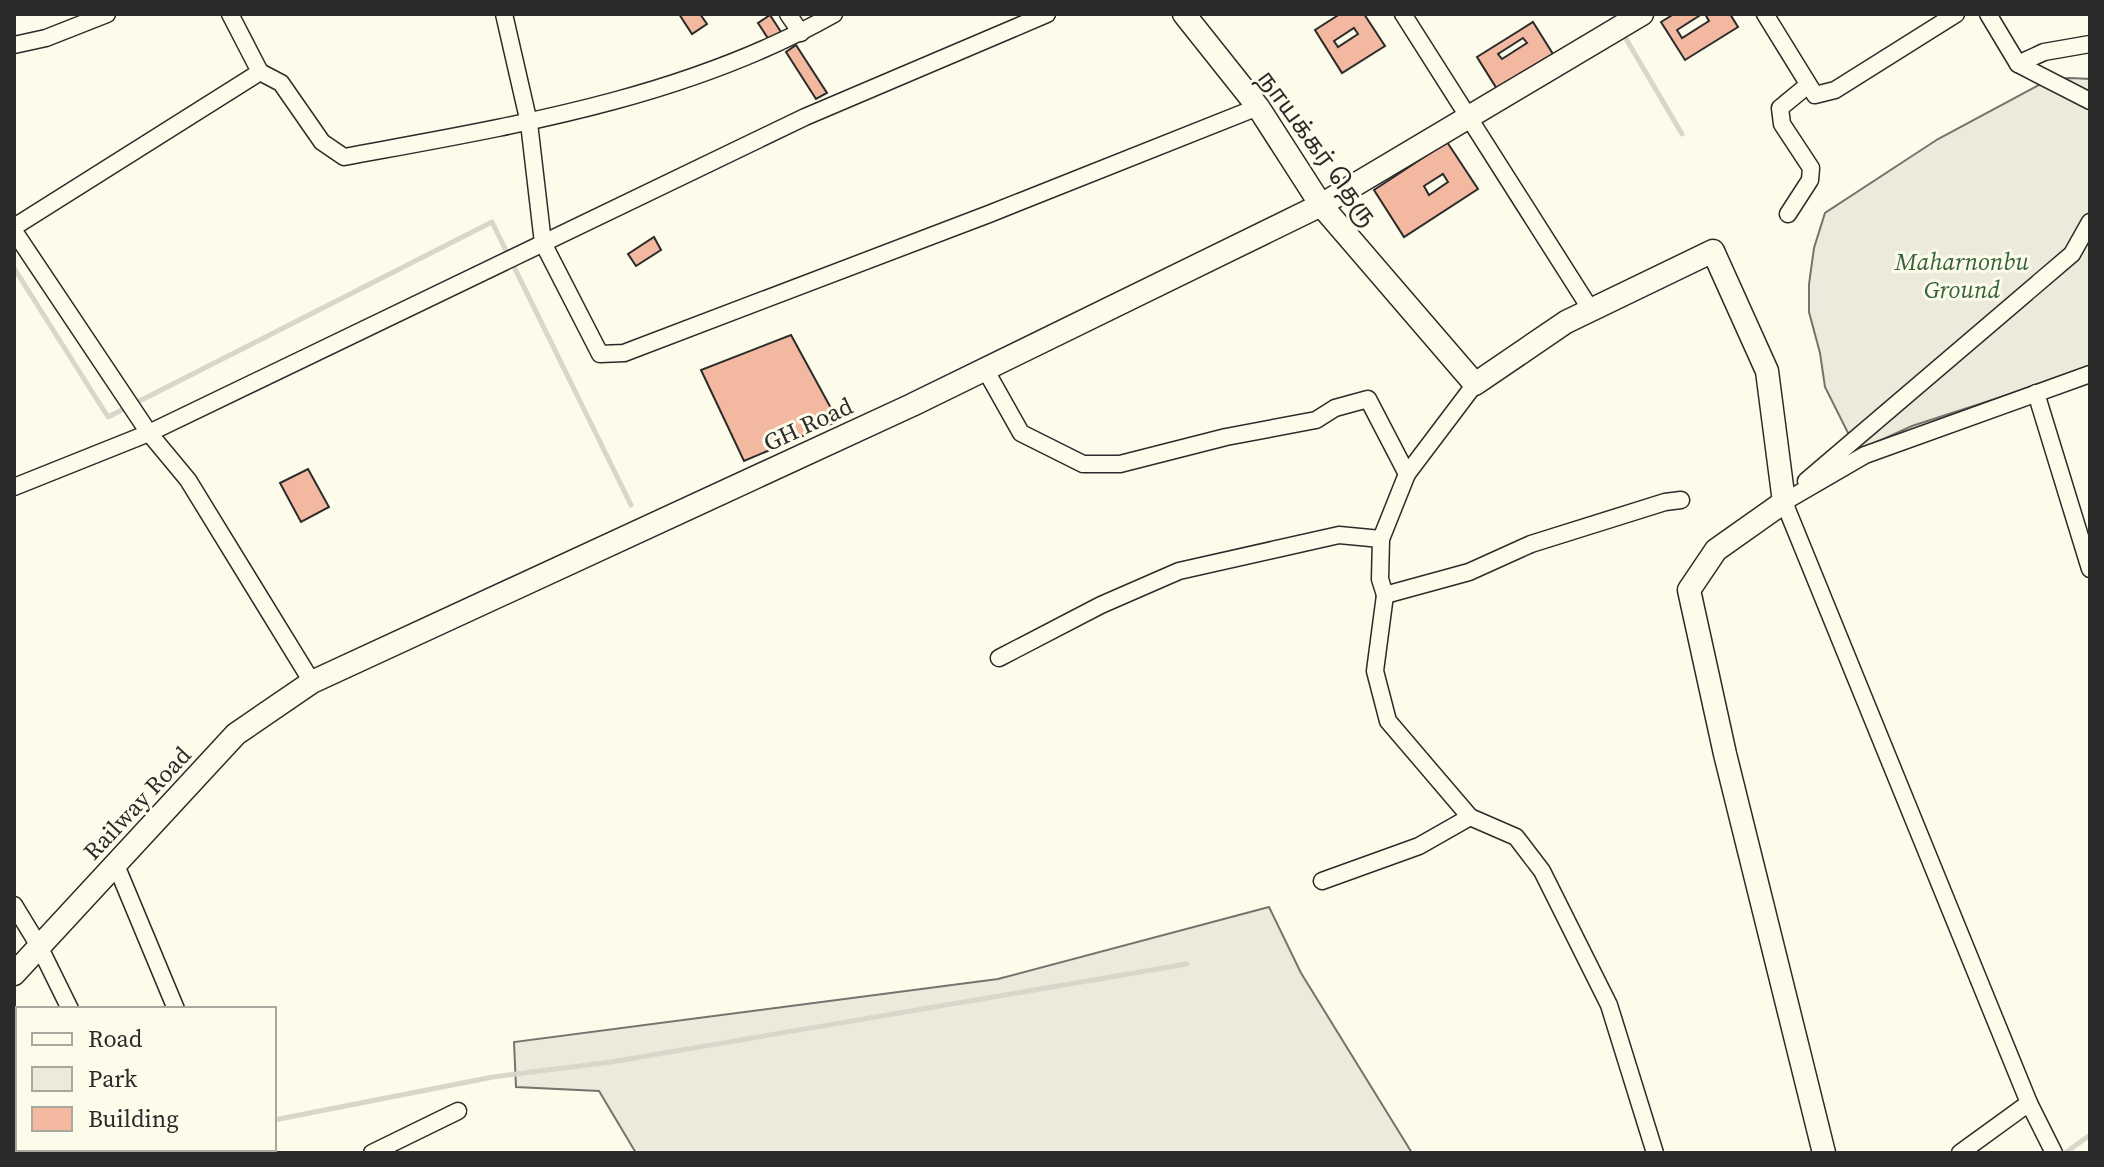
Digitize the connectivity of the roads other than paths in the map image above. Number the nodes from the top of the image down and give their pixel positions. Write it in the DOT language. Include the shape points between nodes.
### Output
graph roads {
  1 [pos="107,14"];
  2 [pos="230,14"];
  3 [pos="504,14"];
  4 [pos="788,14"];
  5 [pos="834,14"];
  6 [pos="1047,14"];
  7 [pos="1184,14"];
  8 [pos="1403,14"];
  9 [pos="1642,14"];
  10 [pos="1765,14"];
  11 [pos="1956,14"];
  12 [pos="1988,14"];
  13 [pos="801,33"];
  14 [pos="2090,44"];
  15 [pos="14,45"];
  16 [pos="2018,64"];
  17 [pos="260,72"];
  18 [pos="1808,85"];
  19 [pos="2090,101"];
  20 [pos="1258,107"];
  21 [pos="1468,119"];
  22 [pos="529,123"];
  23 [pos="1321,205"];
  24 [pos="1788,214"];
  25 [pos="2090,222"];
  26 [pos="14,229"];
  27 [pos="543,243"];
  28 [pos="1591,310"];
  29 [pos="985,369"];
  30 [pos="2090,374"];
  31 [pos="1475,384"];
  32 [pos="2036,393"];
  33 [pos="149,433"];
  34 [pos="1407,474"];
  35 [pos="14,487"];
  36 [pos="1681,500"];
  37 [pos="1784,502"];
  38 [pos="1381,539"];
  39 [pos="2090,569"];
  40 [pos="1385,595"];
  41 [pos="999,658"];
  42 [pos="312,682"];
  43 [pos="1470,817"];
  44 [pos="116,865"];
  45 [pos="1322,881"];
  46 [pos="14,905"];
  47 [pos="39,946"];
  48 [pos="14,974"];
  49 [pos="69,1007"];
  50 [pos="175,1007"];
  51 [pos="2029,1103"];
  52 [pos="458,1111"];
  53 [pos="372,1153"];
  54 [pos="1655,1153"];
  55 [pos="1824,1153"];
  56 [pos="1960,1153"];
  57 [pos="2054,1153"];
  1 -- 15 [label="street"];
  2 -- 17 [label="street"];
  3 -- 22 [label="street"];
  4 -- 13 [label="street"];
  5 -- 13 [label="street"];
  6 -- 27 [label="street" via="805,117"];
  7 -- 20 [label="main road, நாயக்கர் தெரு"];
  8 -- 21 [label="street"];
  9 -- 21 [label="main road, GH Road"];
  10 -- 18 [label="street"];
  11 -- 18 [label="street" via="1835,90 1815,95"];
  12 -- 16 [label="street"];
  13 -- 22 [label="street" via="674,85"];
  14 -- 16 [label="street" via="2044,52"];
  16 -- 19 [label="street"];
  17 -- 22 [label="street" via="281,83 322,142 344,157"];
  17 -- 26 [label="street"];
  18 -- 24 [label="street" via="1780,108 1782,124 1811,168 1810,180"];
  20 -- 23 [label="main road, நாயக்கர் தெரு"];
  20 -- 27 [label="street" via="624,353 600,354"];
  21 -- 23 [label="main road, GH Road"];
  21 -- 28 [label="street"];
  22 -- 27 [label="street"];
  23 -- 29 [label="main road, GH Road"];
  23 -- 31 [label="main road, நாயக்கர் தெரு"];
  25 -- 37 [label="street" via="2072,254"];
  26 -- 33 [label="street"];
  27 -- 33 [label="street"];
  28 -- 31 [label="main road"];
  28 -- 37 [label="main road" via="1713,251 1767,371"];
  29 -- 34 [label="street" via="1021,433 1083,464 1120,464 1316,420 1335,408 1368,399"];
  29 -- 42 [label="main road, GH Road"];
  30 -- 32 [label="street"];
  31 -- 34 [label="street"];
  32 -- 37 [label="street" via="1865,455"];
  32 -- 39 [label="street"];
  33 -- 35 [label="street"];
  33 -- 42 [label="street" via="188,480"];
  34 -- 38 [label="street"];
  36 -- 40 [label="street"];
  37 -- 51 [label="street"];
  37 -- 55 [label="main road" via="1716,550 1689,590"];
  38 -- 40 [label="street"];
  38 -- 41 [label="street" via="1339,535 1179,571"];
  40 -- 43 [label="street" via="1375,671 1388,721"];
  42 -- 44 [label="main road, Railway Road" via="236,734"];
  43 -- 45 [label="street" via="1419,846"];
  43 -- 54 [label="street" via="1516,837 1542,871 1609,1005"];
  44 -- 47 [label="main road, Railway Road"];
  44 -- 50 [label="street"];
  46 -- 47 [label="street"];
  47 -- 48 [label="main road, Railway Road"];
  47 -- 49 [label="street"];
  51 -- 56 [label="street"];
  51 -- 57 [label="street"];
  52 -- 53 [label="street"];
}
